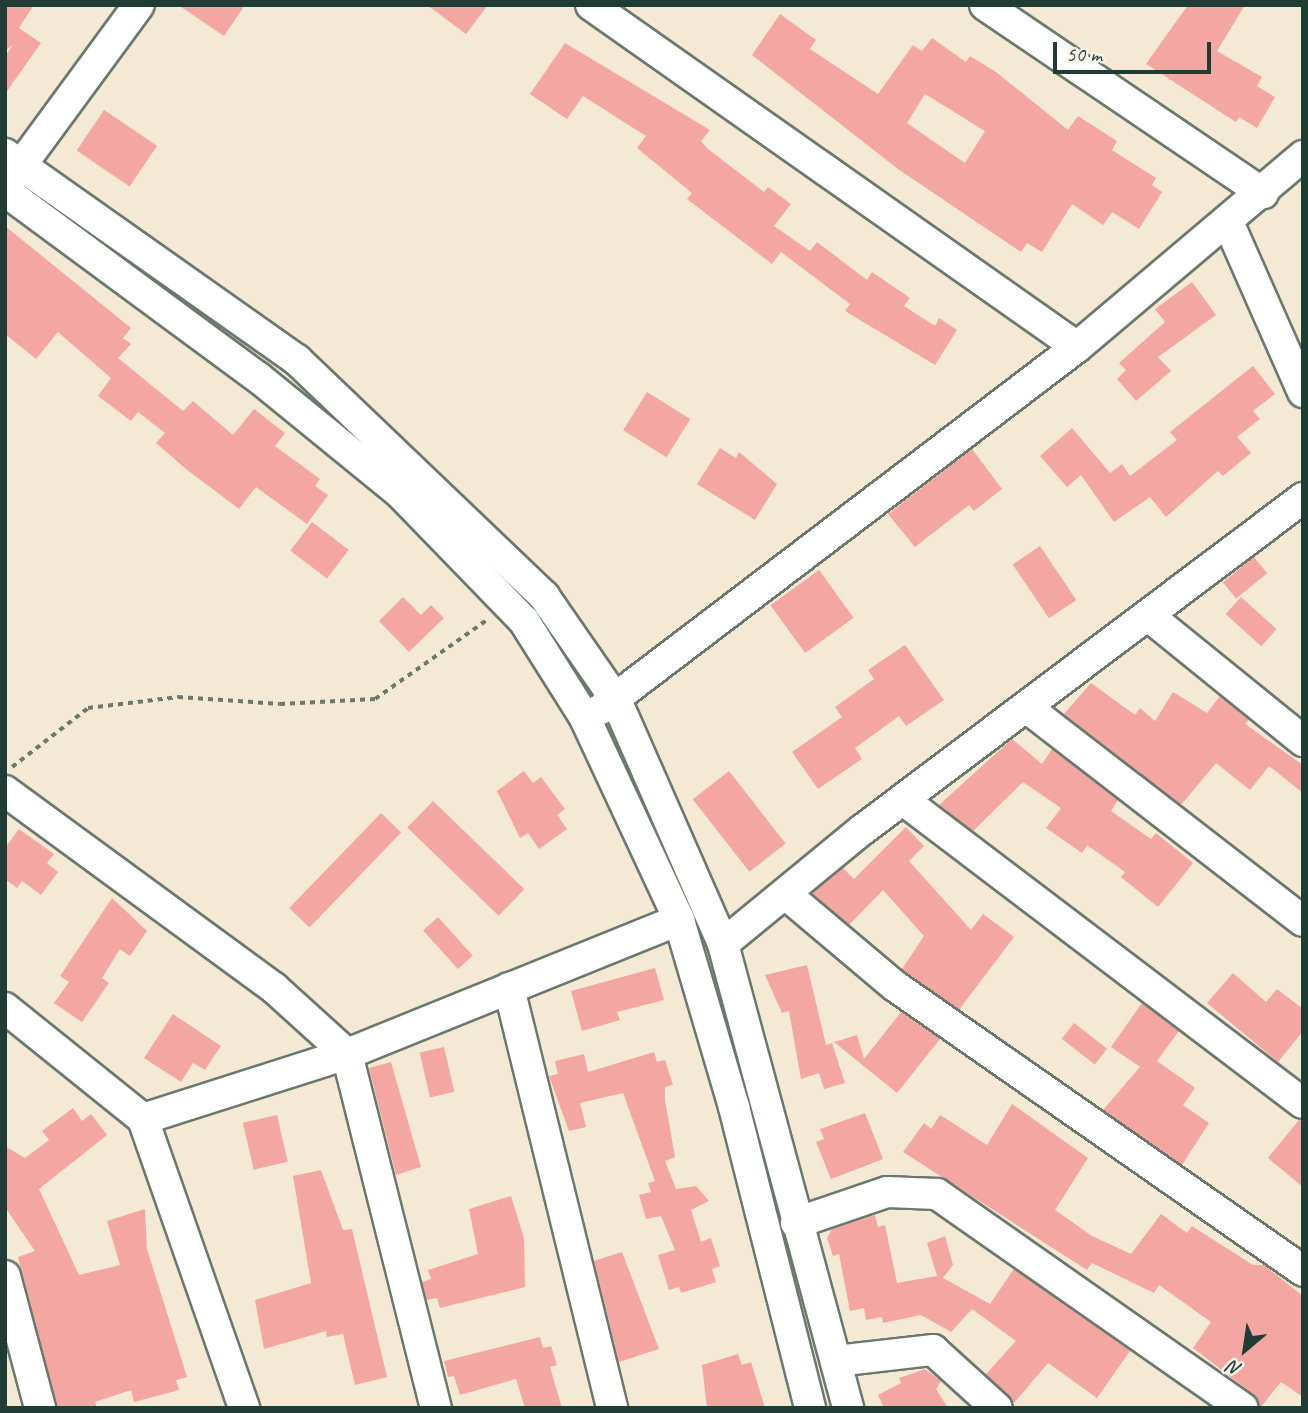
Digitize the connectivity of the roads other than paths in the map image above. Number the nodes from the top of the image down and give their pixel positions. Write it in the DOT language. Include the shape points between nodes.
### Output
graph roads {
  1 [pos="139,5"];
  2 [pos="591,5"];
  3 [pos="985,5"];
  4 [pos="1303,156"];
  5 [pos="9,174"];
  6 [pos="1263,193"];
  7 [pos="1228,222"];
  8 [pos="1077,347"];
  9 [pos="1303,391"];
  10 [pos="1303,498"];
  11 [pos="1150,617"];
  12 [pos="616,700"];
  13 [pos="1026,707"];
  14 [pos="585,718"];
  15 [pos="1303,741"];
  16 [pos="5,791"];
  17 [pos="906,802"];
  18 [pos="788,896"];
  19 [pos="679,920"];
  20 [pos="1303,921"];
  21 [pos="723,944"];
  22 [pos="509,988"];
  23 [pos="5,1009"];
  24 [pos="347,1054"];
  25 [pos="1303,1103"];
  26 [pos="143,1119"];
  27 [pos="796,1223"];
  28 [pos="1303,1270"];
  29 [pos="5,1276"];
  30 [pos="836,1361"];
  31 [pos="40,1408"];
  32 [pos="244,1408"];
  33 [pos="436,1408"];
  34 [pos="612,1408"];
  35 [pos="810,1408"];
  36 [pos="848,1408"];
  37 [pos="997,1408"];
  38 [pos="1243,1408"];
  1 -- 5 [label="street"];
  2 -- 8 [label="street"];
  3 -- 6 [label="street"];
  4 -- 6 [label="street"];
  5 -- 12 [label="street" via="297,360 544,596"];
  5 -- 14 [label="street" via="401,494 524,621"];
  6 -- 7 [label="street"];
  7 -- 8 [label="street"];
  7 -- 9 [label="street"];
  8 -- 12 [label="street"];
  10 -- 11 [label="street"];
  11 -- 13 [label="street"];
  11 -- 15 [label="street"];
  12 -- 14 [label="street"];
  12 -- 21 [label="street"];
  13 -- 17 [label="street"];
  13 -- 20 [label="street"];
  14 -- 19 [label="street"];
  16 -- 24 [label="street" via="274,988"];
  17 -- 18 [label="street" via="821,861"];
  17 -- 25 [label="street"];
  18 -- 21 [label="street"];
  18 -- 28 [label="street" via="895,986"];
  19 -- 22 [label="street"];
  19 -- 35 [label="street" via="734,1107"];
  21 -- 27 [label="street"];
  22 -- 24 [label="street"];
  22 -- 34 [label="street"];
  23 -- 26 [label="street"];
  24 -- 26 [label="street"];
  24 -- 33 [label="street"];
  26 -- 32 [label="street"];
  27 -- 30 [label="street"];
  27 -- 38 [label="street" via="887,1192 937,1194"];
  29 -- 31 [label="street"];
  30 -- 36 [label="street"];
  30 -- 37 [label="street" via="933,1350"];
}
